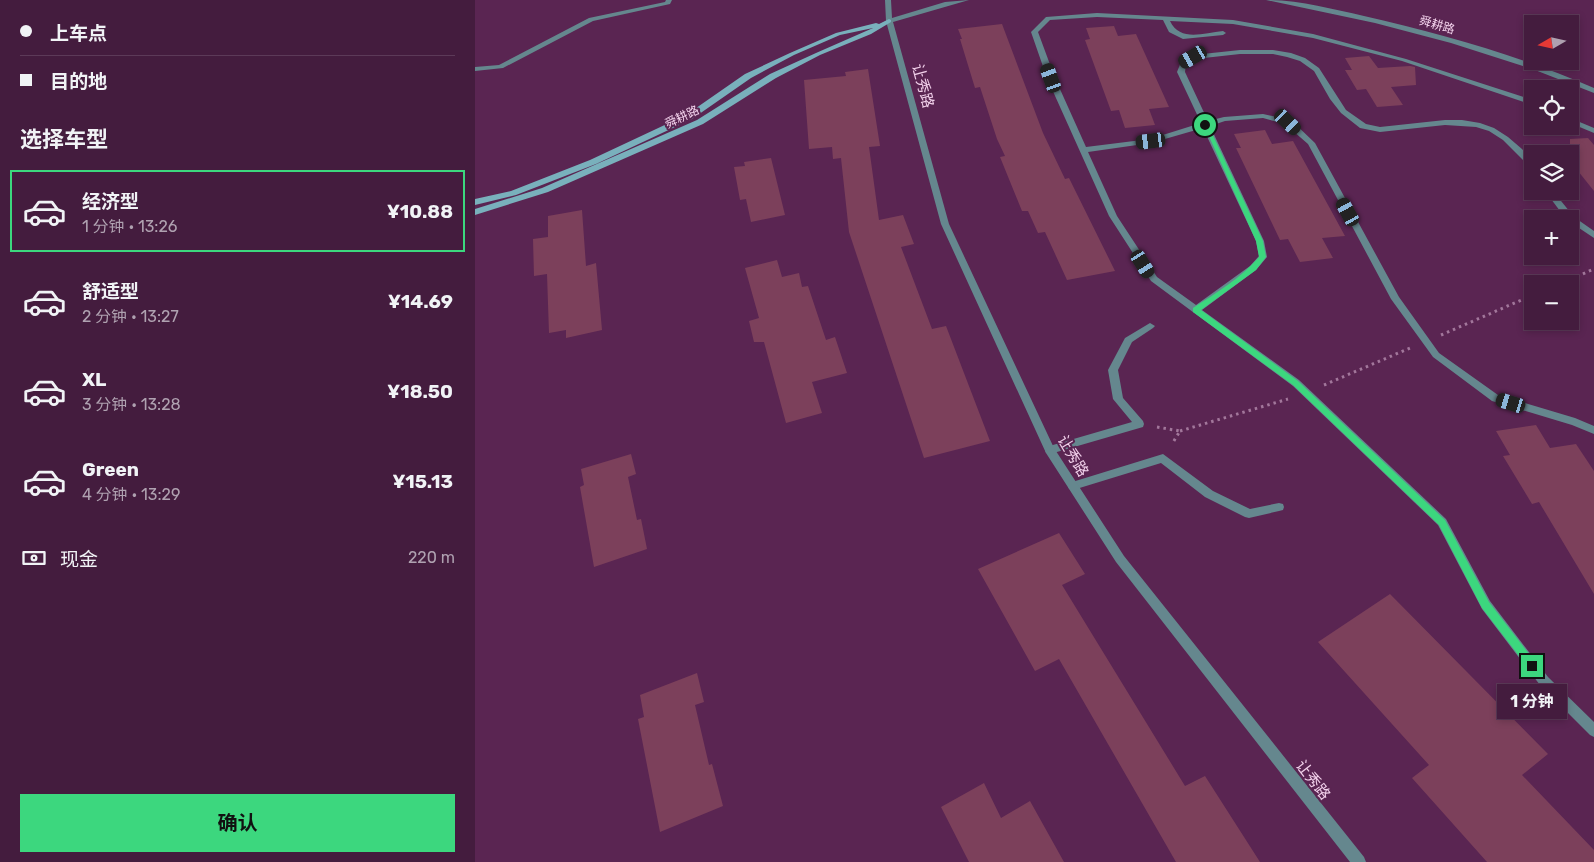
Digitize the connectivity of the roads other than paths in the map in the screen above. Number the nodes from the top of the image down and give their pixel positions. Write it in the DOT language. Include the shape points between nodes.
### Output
graph roads {
  1 [pos="669,0"];
  2 [pos="888,0"];
  3 [pos="967,0"];
  4 [pos="1269,0"];
  5 [pos="1165,18"];
  6 [pos="889,21"];
  7 [pos="1223,33"];
  8 [pos="475,69"];
  9 [pos="1594,91"];
  10 [pos="1524,99"];
  11 [pos="1579,124"];
  12 [pos="1205,125"];
  13 [pos="1594,131"];
  14 [pos="1082,150"];
  15 [pos="1524,158"];
  16 [pos="1556,200"];
  17 [pos="475,202"];
  18 [pos="475,212"];
  19 [pos="1594,235"];
  20 [pos="1195,310"];
  21 [pos="1150,326"];
  22 [pos="1594,430"];
  23 [pos="1051,450"];
  24 [pos="1073,486"];
  25 [pos="1279,507"];
  26 [pos="1594,731"];
  27 [pos="1359,862"];
  1 -- 8 [label="street" via="668,3 591,19 501,67"];
  2 -- 6 [label="street, 让秀路"];
  3 -- 6 [label="street, 舜耕路"];
  4 -- 9 [label="street, 舜耕路" via="1331,10 1438,37 1513,60"];
  5 -- 7 [label="street" via="1171,31 1183,37"];
  5 -- 10 [label="street" via="1233,22 1313,36 1404,60"];
  5 -- 14 [label="street" via="1097,15 1048,18 1033,32"];
  6 -- 17 [label="main road, 舜耕路" via="838,34 792,54 748,76 689,117 593,162 513,193"];
  6 -- 18 [label="main road, 舜耕路" via="773,76 700,122 545,190"];
  6 -- 23 [label="street, 让秀路" via="945,224"];
  11 -- 13 [label="street"];
  12 -- 14 [label="street" via="1151,141"];
  12 -- 15 [label="street" via="1181,72 1183,63 1193,57 1275,51 1291,55 1315,68 1343,114 1357,123 1374,129 1455,121 1477,124 1507,139"];
  12 -- 20 [label="street" via="1260,241 1263,257 1238,281"];
  12 -- 22 [label="street" via="1224,119 1263,116 1288,122 1311,143 1395,300 1436,355 1495,398"];
  14 -- 20 [label="street" via="1113,216 1153,279"];
  16 -- 19 [label="street" via="1571,219"];
  20 -- 26 [label="street" via="1296,383 1442,522 1486,605 1544,681"];
  21 -- 23 [label="street" via="1128,340 1113,370 1118,399 1139,424"];
  23 -- 24 [label="street, 让秀路"];
  24 -- 25 [label="street" via="1163,458 1209,494 1249,514"];
  24 -- 27 [label="street, 让秀路" via="1120,559"];
}
